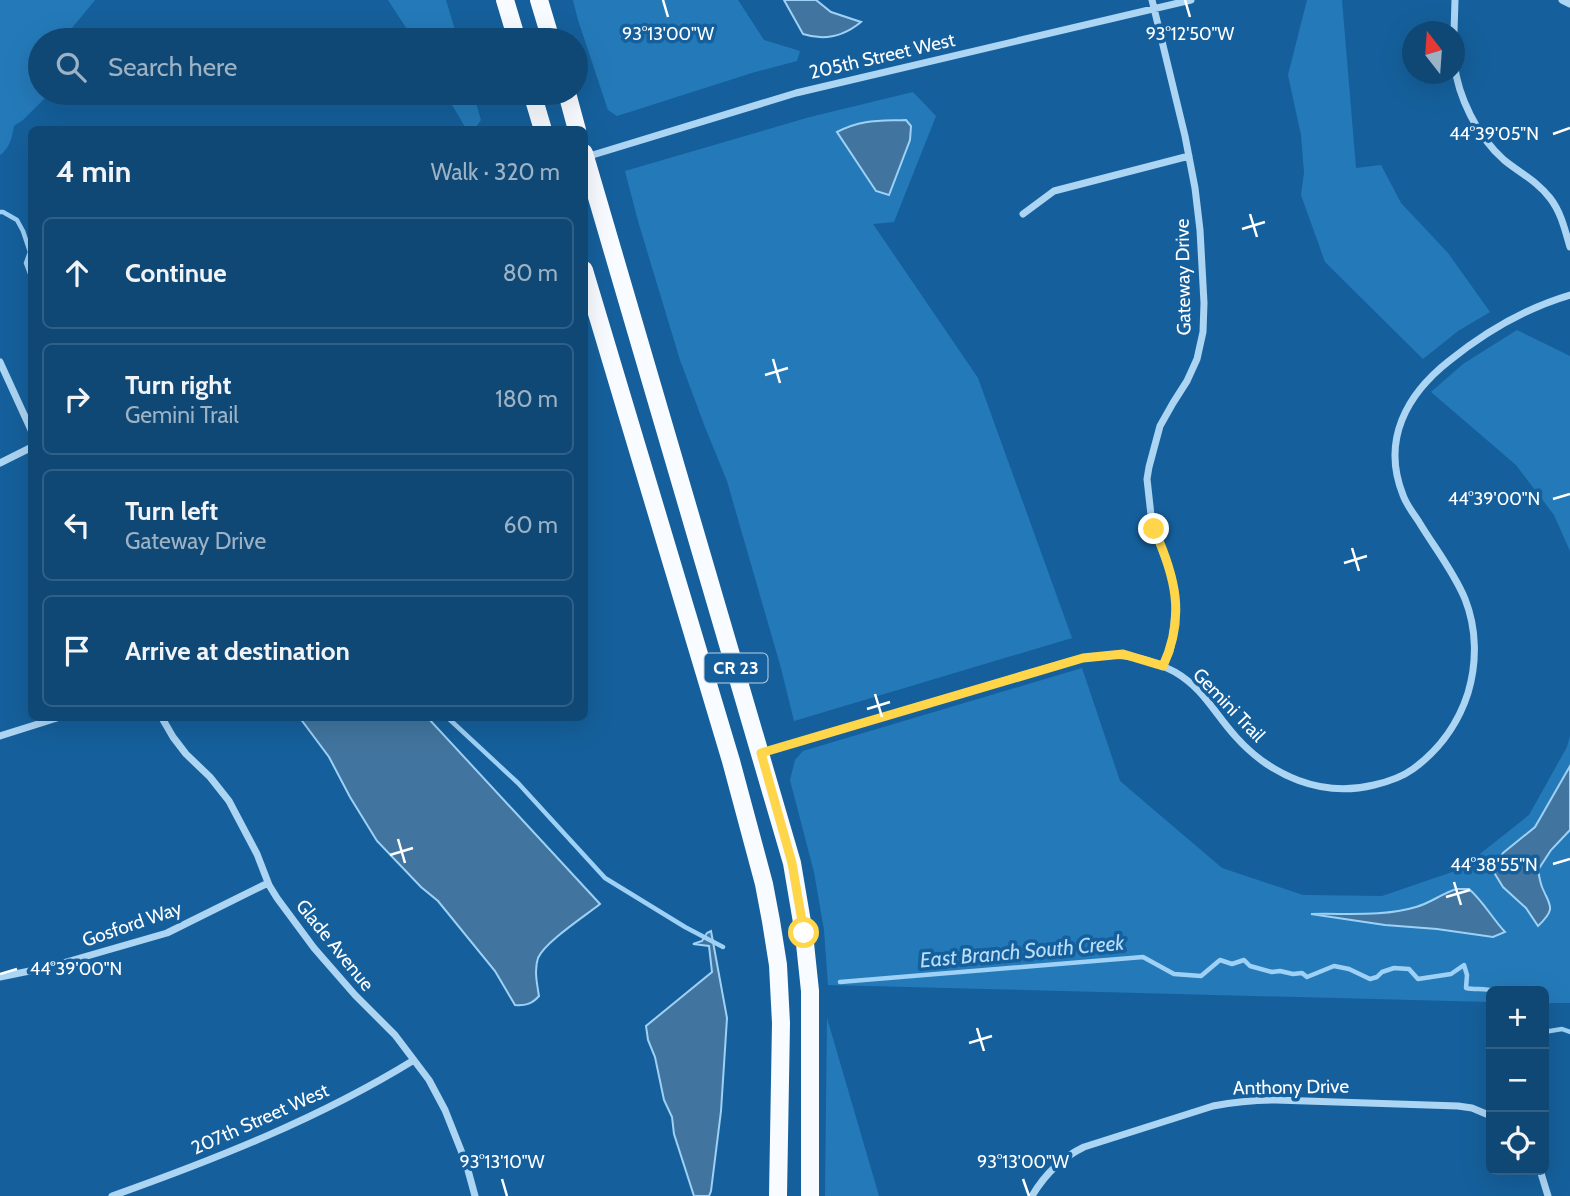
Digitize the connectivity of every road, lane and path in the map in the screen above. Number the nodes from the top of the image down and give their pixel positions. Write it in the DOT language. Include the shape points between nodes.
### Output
graph roads {
  1 [pos="505,0"];
  2 [pos="539,0"];
  3 [pos="1152,0"];
  4 [pos="1191,0"];
  5 [pos="1455,0"];
  6 [pos="1562,0"];
  7 [pos="1570,4"];
  8 [pos="1154,9"];
  9 [pos="1454,21"];
  10 [pos="513,28"];
  11 [pos="547,28"];
  12 [pos="1459,84"];
  13 [pos="536,105"];
  14 [pos="570,105"];
  15 [pos="542,126"];
  16 [pos="577,126"];
  17 [pos="588,155"];
  18 [pos="1189,156"];
  19 [pos="588,166"];
  20 [pos="1023,214"];
  21 [pos="1570,247"];
  22 [pos="588,283"];
  23 [pos="1570,295"];
  24 [pos="0,362"];
  25 [pos="28,423"];
  26 [pos="28,449"];
  27 [pos="0,463"];
  28 [pos="1163,666"];
  29 [pos="48,721"];
  30 [pos="164,721"];
  31 [pos="0,736"];
  32 [pos="761,753"];
  33 [pos="268,883"];
  34 [pos="0,977"];
  35 [pos="414,1060"];
  36 [pos="1486,1114"];
  37 [pos="1542,1175"];
  38 [pos="113,1196"];
  39 [pos="475,1196"];
  40 [pos="778,1196"];
  41 [pos="810,1196"];
  42 [pos="1031,1196"];
  43 [pos="1548,1196"];
  1 -- 10 [label="main road"];
  2 -- 11 [label="main road"];
  3 -- 8 [label="street, Gateway Drive"];
  4 -- 8 [label="street, 205th Street West"];
  5 -- 9 [label="street"];
  6 -- 7 [label="street"];
  8 -- 17 [label="street, 205th Street West" via="796,93"];
  8 -- 18 [label="street, Gateway Drive"];
  12 -- 21 [label="street" via="1476,125 1502,158 1550,198"];
  13 -- 15 [label="main road"];
  14 -- 16 [label="main road"];
  18 -- 20 [label="street" via="1055,191"];
  18 -- 28 [label="street, Gateway Drive" via="1200,230 1203,332 1187,382 1160,426 1147,479 1154,529 1175,588 1172,642"];
  19 -- 32 [label="main road, CR 23"];
  22 -- 40 [label="main road, CR 23" via="731,761 769,909 778,965 780,1023"];
  23 -- 28 [label="street, Gemini Trail" via="1489,332 1453,358 1426,381 1400,424 1395,464 1402,494 1460,587 1474,646 1475,662 1460,714 1442,743 1422,762 1398,777 1359,788 1318,787 1298,780 1250,752 1198,689"];
  24 -- 25 [label="street"];
  26 -- 27 [label="street"];
  28 -- 32 [label="street, Gemini Trail" via="1123,654 1083,658"];
  29 -- 31 [label="street"];
  30 -- 33 [label="street, Glade Avenue" via="229,802"];
  32 -- 41 [label="main road, CR 23" via="792,863 808,964"];
  33 -- 34 [label="street, Gosford Way" via="167,933"];
  33 -- 35 [label="street, Glade Avenue" via="314,948"];
  35 -- 38 [label="street, 207th Street West" via="319,1113"];
  35 -- 39 [label="street, Glade Avenue" via="445,1110"];
  36 -- 42 [label="street, Anthony Drive" via="1458,1105 1231,1102 1084,1147 1052,1168"];
  37 -- 43 [label="street"];
}
